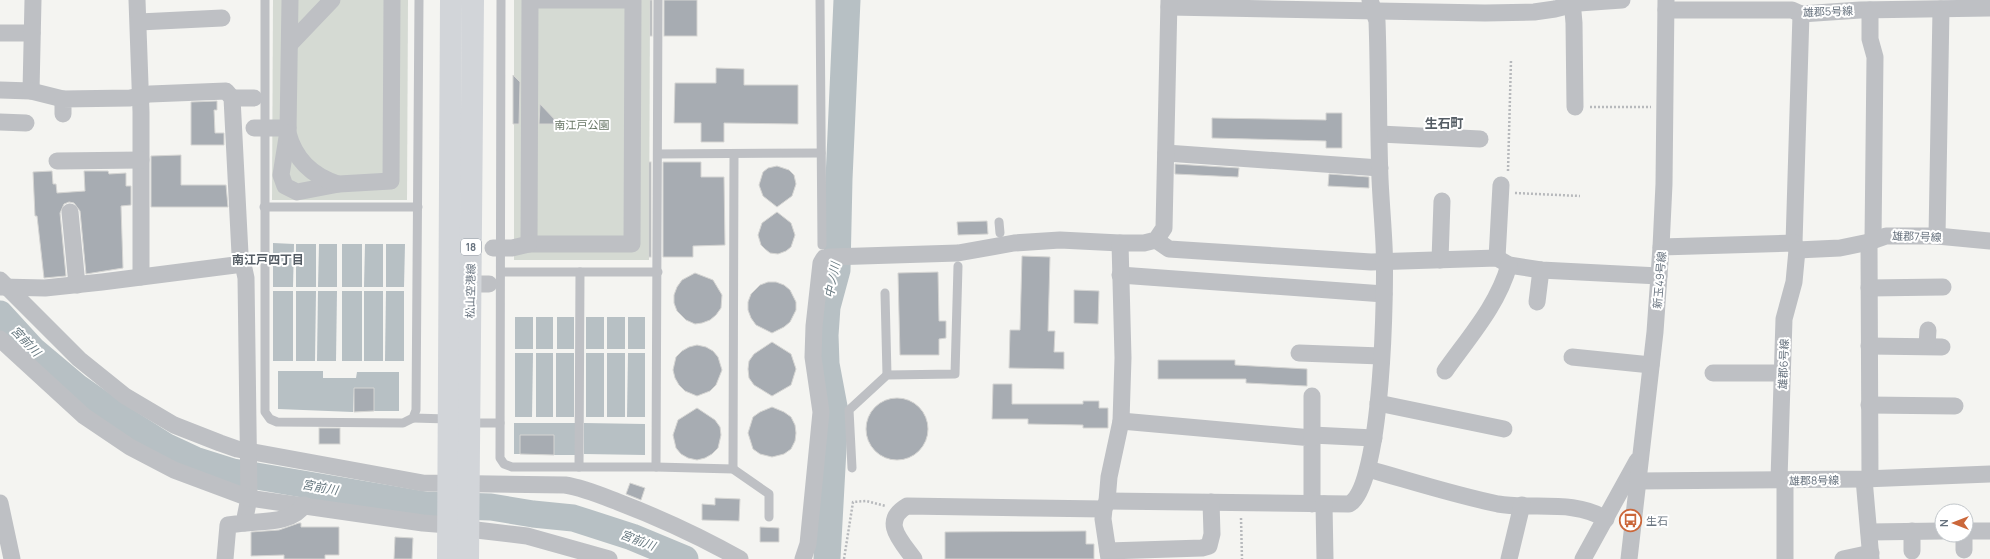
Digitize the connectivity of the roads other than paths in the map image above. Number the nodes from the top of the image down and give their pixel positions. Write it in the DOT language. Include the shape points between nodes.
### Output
graph roads {
  1 [pos="32,0"];
  2 [pos="137,0"];
  3 [pos="265,0"];
  4 [pos="332,0"];
  5 [pos="392,0"];
  6 [pos="419,0"];
  7 [pos="450,0"];
  8 [pos="473,0"];
  9 [pos="501,0"];
  10 [pos="658,0"];
  11 [pos="820,0"];
  12 [pos="1622,0"];
  13 [pos="1572,2"];
  14 [pos="294,3"];
  15 [pos="1169,3"];
  16 [pos="1666,5"];
  17 [pos="1372,6"];
  18 [pos="1420,6"];
  19 [pos="1485,6"];
  20 [pos="1947,6"];
  21 [pos="1863,7"];
  22 [pos="1990,8"];
  23 [pos="1801,14"];
  24 [pos="222,18"];
  25 [pos="139,22"];
  26 [pos="0,34"];
  27 [pos="32,34"];
  28 [pos="290,44"];
  29 [pos="0,90"];
  30 [pos="31,91"];
  31 [pos="139,96"];
  32 [pos="232,98"];
  33 [pos="254,98"];
  34 [pos="1576,107"];
  35 [pos="0,122"];
  36 [pos="26,123"];
  37 [pos="254,128"];
  38 [pos="282,129"];
  39 [pos="1380,134"];
  40 [pos="1480,139"];
  41 [pos="821,152"];
  42 [pos="1166,153"];
  43 [pos="658,154"];
  44 [pos="734,154"];
  45 [pos="141,160"];
  46 [pos="57,161"];
  47 [pos="1380,168"];
  48 [pos="339,184"];
  49 [pos="1501,189"];
  50 [pos="1442,202"];
  51 [pos="418,206"];
  52 [pos="264,207"];
  53 [pos="70,212"];
  54 [pos="1937,236"];
  55 [pos="1156,240"];
  56 [pos="1871,241"];
  57 [pos="1990,241"];
  58 [pos="1120,243"];
  59 [pos="529,244"];
  60 [pos="1662,247"];
  61 [pos="1795,247"];
  62 [pos="493,248"];
  63 [pos="825,254"];
  64 [pos="958,259"];
  65 [pos="1440,260"];
  66 [pos="1384,262"];
  67 [pos="1503,262"];
  68 [pos="243,264"];
  69 [pos="1541,270"];
  70 [pos="501,272"];
  71 [pos="580,272"];
  72 [pos="658,272"];
  73 [pos="1120,274"];
  74 [pos="1659,276"];
  75 [pos="141,277"];
  76 [pos="2,285"];
  77 [pos="77,285"];
  78 [pos="1869,288"];
  79 [pos="1942,288"];
  80 [pos="885,293"];
  81 [pos="1384,294"];
  82 [pos="1537,302"];
  83 [pos="0,339"];
  84 [pos="1933,341"];
  85 [pos="1869,346"];
  86 [pos="1299,353"];
  87 [pos="1381,356"];
  88 [pos="1572,357"];
  89 [pos="1651,365"];
  90 [pos="1445,371"];
  91 [pos="1713,373"];
  92 [pos="1782,373"];
  93 [pos="887,375"];
  94 [pos="1312,396"];
  95 [pos="1378,403"];
  96 [pos="1869,405"];
  97 [pos="1955,406"];
  98 [pos="413,418"];
  99 [pos="459,421"];
  100 [pos="1121,421"];
  101 [pos="500,423"];
  102 [pos="1504,428"];
  103 [pos="1312,436"];
  104 [pos="1374,438"];
  105 [pos="1639,455"];
  106 [pos="250,457"];
  107 [pos="579,467"];
  108 [pos="656,467"];
  109 [pos="852,468"];
  110 [pos="733,469"];
  111 [pos="1368,469"];
  112 [pos="1990,474"];
  113 [pos="1867,479"];
  114 [pos="1782,480"];
  115 [pos="1638,481"];
  116 [pos="458,488"];
  117 [pos="250,494"];
  118 [pos="1211,502"];
  119 [pos="0,503"];
  120 [pos="1318,504"];
  121 [pos="304,505"];
  122 [pos="1106,505"];
  123 [pos="1522,505"];
  124 [pos="769,517"];
  125 [pos="1606,519"];
  126 [pos="244,523"];
  127 [pos="458,524"];
  128 [pos="1912,531"];
  129 [pos="1934,531"];
  130 [pos="1974,531"];
  131 [pos="1990,531"];
  132 [pos="1869,532"];
  133 [pos="1912,551"];
  134 [pos="1109,555"];
  135 [pos="1871,556"];
  136 [pos="12,559"];
  137 [pos="225,559"];
  138 [pos="448,559"];
  139 [pos="468,559"];
  140 [pos="609,559"];
  141 [pos="740,559"];
  142 [pos="803,559"];
  143 [pos="914,559"];
  144 [pos="1325,559"];
  145 [pos="1509,559"];
  146 [pos="1583,559"];
  147 [pos="1629,559"];
  148 [pos="1785,559"];
  149 [pos="1843,559"];
  1 -- 27 [label="street"];
  2 -- 25 [label="street"];
  3 -- 52 [label="lane"];
  4 -- 28 [label="street"];
  5 -- 48 [label="street" via="391,181"];
  6 -- 51 [label="lane"];
  7 -- 99 [label="main road, 松山空港線 / 18"];
  8 -- 99 [label="main road, 松山空港線 / 18" via="479,284"];
  9 -- 70 [label="lane"];
  10 -- 43 [label="lane"];
  11 -- 41 [label="lane"];
  12 -- 13 [label="street"];
  13 -- 19 [label="street" via="1555,9 1534,12"];
  13 -- 34 [label="street"];
  14 -- 28 [label="street"];
  15 -- 17 [label="street"];
  15 -- 42 [label="street"];
  16 -- 23 [label="street, 雄郡5号線" via="1792,10"];
  16 -- 60 [label="street, 新玉49号線"];
  17 -- 18 [label="street"];
  17 -- 39 [label="street" via="1377,21"];
  18 -- 19 [label="street"];
  20 -- 21 [label="street, 雄郡5号線"];
  20 -- 22 [label="street, 雄郡5号線"];
  20 -- 54 [label="street"];
  21 -- 23 [label="street, 雄郡5号線"];
  21 -- 56 [label="street" via="1875,57"];
  23 -- 61 [label="street, 雄郡6号線"];
  24 -- 25 [label="street"];
  25 -- 31 [label="street"];
  26 -- 27 [label="street"];
  27 -- 30 [label="street"];
  28 -- 38 [label="street"];
  29 -- 30 [label="street"];
  30 -- 31 [label="street" via="63,106"];
  31 -- 32 [label="street" via="226,91"];
  31 -- 45 [label="street"];
  32 -- 33 [label="street"];
  32 -- 68 [label="street" via="240,254"];
  35 -- 36 [label="street"];
  37 -- 38 [label="street"];
  38 -- 48 [label="street" via="301,162 318,176"];
  38 -- 48 [label="street" via="282,175 287,188 300,192"];
  39 -- 40 [label="street"];
  39 -- 47 [label="street"];
  41 -- 44 [label="lane"];
  41 -- 63 [label="lane"];
  42 -- 47 [label="street"];
  42 -- 55 [label="street" via="1164,228"];
  43 -- 44 [label="lane"];
  43 -- 72 [label="lane"];
  44 -- 110 [label="lane"];
  45 -- 46 [label="street"];
  45 -- 75 [label="street"];
  47 -- 66 [label="street"];
  49 -- 67 [label="street"];
  50 -- 65 [label="street"];
  51 -- 52 [label="lane"];
  51 -- 98 [label="lane" via="416,410"];
  52 -- 98 [label="lane" via="264,407 267,416 277,422 403,423"];
  53 -- 77 [label="street"];
  54 -- 56 [label="street, 雄郡7号線" via="1886,236"];
  54 -- 57 [label="street, 雄郡7号線"];
  55 -- 58 [label="street"];
  55 -- 66 [label="street" via="1168,249"];
  56 -- 61 [label="street, 雄郡7号線" via="1840,248"];
  56 -- 78 [label="street"];
  58 -- 64 [label="street" via="1000,234"];
  58 -- 73 [label="street"];
  59 -- 59 [label="street" via="632,244 633,0 530,0"];
  59 -- 62 [label="street" via="512,248"];
  60 -- 61 [label="street, 雄郡7号線"];
  60 -- 74 [label="street, 新玉49号線"];
  61 -- 92 [label="street, 雄郡6号線" via="1794,282 1784,319"];
  63 -- 64 [label="street"];
  63 -- 142 [label="street" via="820,263 813,357 820,412 808,544"];
  64 -- 93 [label="lane" via="955,374"];
  65 -- 66 [label="street"];
  65 -- 67 [label="street"];
  66 -- 81 [label="street"];
  67 -- 69 [label="street"];
  67 -- 90 [label="street" via="1506,276 1492,306"];
  68 -- 75 [label="street"];
  68 -- 106 [label="street" via="246,278"];
  69 -- 74 [label="street"];
  69 -- 82 [label="street"];
  70 -- 71 [label="lane"];
  70 -- 101 [label="lane"];
  71 -- 72 [label="lane"];
  71 -- 107 [label="lane"];
  72 -- 108 [label="lane"];
  73 -- 81 [label="street"];
  73 -- 100 [label="street" via="1123,358"];
  74 -- 89 [label="street, 新玉49号線"];
  75 -- 77 [label="street"];
  76 -- 77 [label="street" via="45,288"];
  76 -- 106 [label="street" via="79,359 125,396 179,427 237,449"];
  78 -- 79 [label="street"];
  78 -- 85 [label="street"];
  80 -- 93 [label="lane"];
  81 -- 87 [label="street"];
  83 -- 117 [label="street" via="84,416 130,447 174,470"];
  84 -- 85 [label="street"];
  85 -- 96 [label="street"];
  86 -- 87 [label="street"];
  87 -- 95 [label="street"];
  88 -- 89 [label="street"];
  89 -- 105 [label="street, 新玉49号線"];
  91 -- 92 [label="street"];
  92 -- 114 [label="street, 雄郡6号線"];
  93 -- 109 [label="lane" via="849,410"];
  94 -- 103 [label="street"];
  95 -- 102 [label="street"];
  95 -- 104 [label="street"];
  96 -- 97 [label="street"];
  96 -- 113 [label="street"];
  98 -- 99 [label="lane"];
  99 -- 101 [label="lane"];
  99 -- 116 [label="main road, 松山空港線 / 18"];
  100 -- 103 [label="street"];
  100 -- 122 [label="street"];
  101 -- 107 [label="lane" via="500,458 506,465"];
  103 -- 104 [label="street"];
  103 -- 120 [label="street"];
  104 -- 111 [label="street"];
  105 -- 115 [label="street, 新玉49号線"];
  105 -- 125 [label="street"];
  106 -- 116 [label="street"];
  106 -- 117 [label="street"];
  107 -- 108 [label="lane"];
  108 -- 110 [label="lane"];
  110 -- 124 [label="lane" via="769,494"];
  111 -- 120 [label="street" via="1354,502"];
  111 -- 123 [label="street" via="1492,502"];
  112 -- 113 [label="street, 雄郡8号線"];
  113 -- 114 [label="street, 雄郡8号線"];
  113 -- 132 [label="street"];
  114 -- 115 [label="street, 雄郡8号線"];
  114 -- 148 [label="street, 雄郡6号線"];
  115 -- 147 [label="street, 新玉49号線"];
  116 -- 127 [label="main road, 松山空港線 / 18"];
  116 -- 141 [label="street" via="565,485 582,488 653,515"];
  117 -- 121 [label="street"];
  117 -- 126 [label="street"];
  118 -- 120 [label="street"];
  118 -- 122 [label="street"];
  118 -- 134 [label="street" via="1212,534 1209,546"];
  119 -- 136 [label="street"];
  120 -- 144 [label="street"];
  121 -- 126 [label="street" via="300,511 288,517"];
  121 -- 127 [label="street" via="423,524"];
  122 -- 134 [label="street" via="1103,519"];
  122 -- 143 [label="street" via="907,506 900,510 894,526 895,532"];
  123 -- 125 [label="street" via="1579,509"];
  123 -- 145 [label="street"];
  125 -- 146 [label="street"];
  126 -- 137 [label="street" via="228,525"];
  127 -- 138 [label="main road, 松山空港線 / 18"];
  127 -- 139 [label="main road, 松山空港線 / 18"];
  127 -- 140 [label="street" via="527,536"];
  128 -- 129 [label="street"];
  128 -- 132 [label="street"];
  128 -- 133 [label="street"];
  130 -- 131 [label="street"];
  132 -- 135 [label="street"];
  135 -- 149 [label="street"];
}
